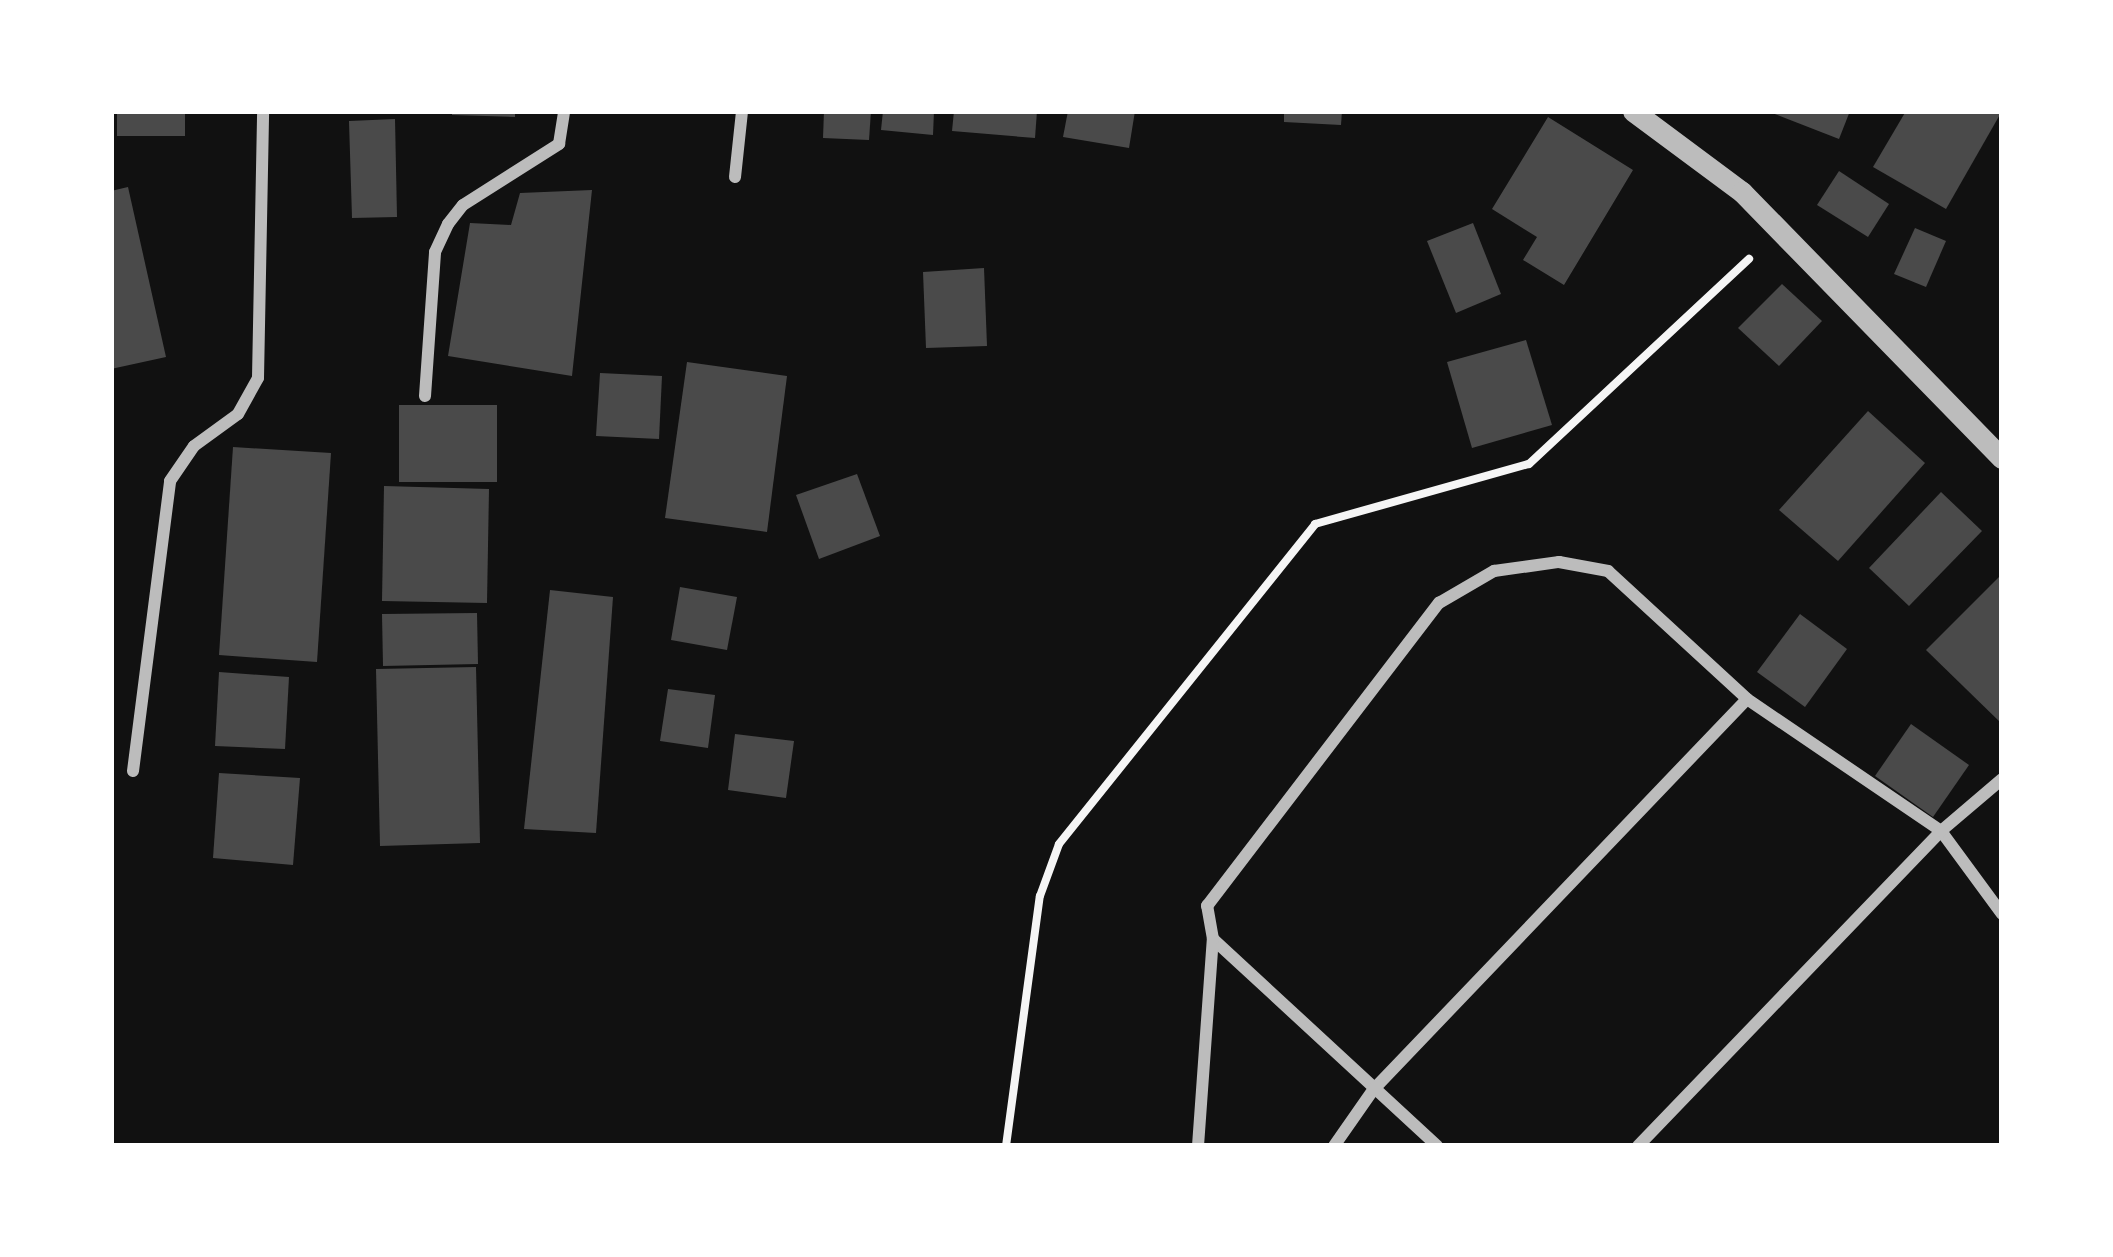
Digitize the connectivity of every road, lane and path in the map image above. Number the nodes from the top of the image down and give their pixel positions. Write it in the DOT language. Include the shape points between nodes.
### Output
graph roads {
  1 [pos="263,111"];
  2 [pos="564,111"];
  3 [pos="742,111"];
  4 [pos="1634,111"];
  5 [pos="735,177"];
  6 [pos="1764,246"];
  7 [pos="425,396"];
  8 [pos="2002,458"];
  9 [pos="1747,699"];
  10 [pos="133,771"];
  11 [pos="2002,778"];
  12 [pos="1941,831"];
  13 [pos="2002,914"];
  14 [pos="1213,939"];
  15 [pos="1373,1090"];
  16 [pos="1006,1146"];
  17 [pos="1198,1146"];
  18 [pos="1334,1146"];
  19 [pos="1437,1146"];
  20 [pos="1638,1146"];
  1 -- 10 [label="street" via="258,377 238,414 194,446 170,481"];
  2 -- 7 [label="street" via="560,144 463,205 448,224 435,252"];
  3 -- 5 [label="street"];
  4 -- 8 [label="street" via="1742,192"];
  6 -- 16 [label="path" via="1528,464 1315,524 1059,844 1040,896"];
  9 -- 12 [label="street"];
  9 -- 14 [label="street" via="1608,571 1558,562 1494,571 1439,603 1221,887 1203,914"];
  9 -- 15 [label="street"];
  11 -- 12 [label="street"];
  12 -- 13 [label="street"];
  12 -- 20 [label="street"];
  14 -- 15 [label="street"];
  14 -- 17 [label="street"];
  15 -- 18 [label="street"];
  15 -- 19 [label="street"];
}
